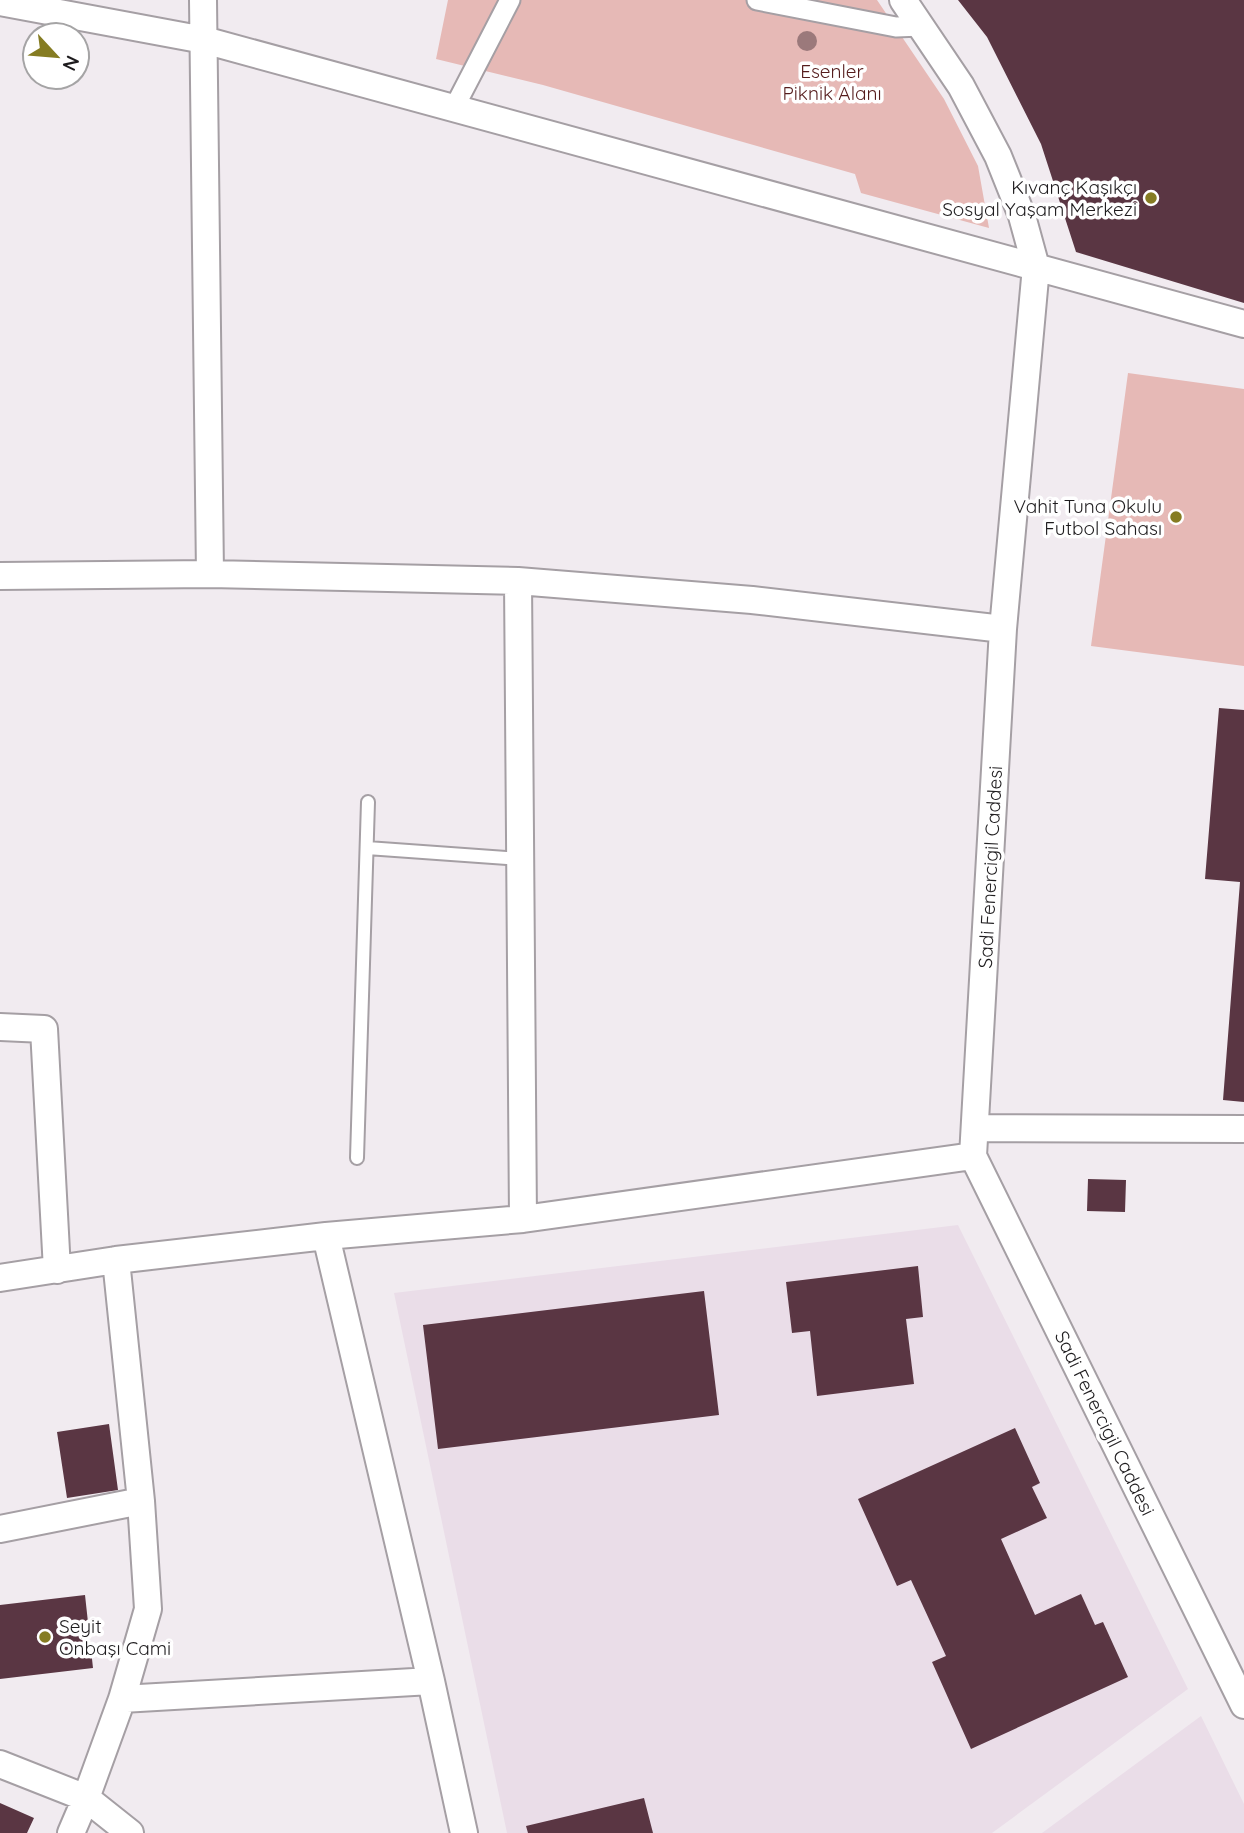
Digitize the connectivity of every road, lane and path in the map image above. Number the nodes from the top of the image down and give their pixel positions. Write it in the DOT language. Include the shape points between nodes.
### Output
graph roads {
  1 [pos="203,0"];
  2 [pos="510,0"];
  3 [pos="757,0"];
  4 [pos="903,0"];
  5 [pos="0,2"];
  6 [pos="49,6"];
  7 [pos="921,26"];
  8 [pos="204,40"];
  9 [pos="454,108"];
  10 [pos="1036,267"];
  11 [pos="1244,324"];
  12 [pos="210,574"];
  13 [pos="0,576"];
  14 [pos="518,581"];
  15 [pos="1003,629"];
  16 [pos="368,802"];
  17 [pos="367,848"];
  18 [pos="520,859"];
  19 [pos="0,1027"];
  20 [pos="975,1128"];
  21 [pos="1244,1129"];
  22 [pos="973,1156"];
  23 [pos="357,1158"];
  24 [pos="523,1219"];
  25 [pos="326,1236"];
  26 [pos="116,1261"];
  27 [pos="57,1270"];
  28 [pos="0,1278"];
  29 [pos="141,1501"];
  30 [pos="0,1528"];
  31 [pos="431,1681"];
  32 [pos="122,1699"];
  33 [pos="1244,1705"];
  34 [pos="0,1764"];
  35 [pos="86,1798"];
  36 [pos="71,1833"];
  37 [pos="130,1833"];
  38 [pos="464,1833"];
  1 -- 8 [label="street"];
  2 -- 9 [label="street"];
  3 -- 7 [label="street" via="896,27"];
  4 -- 7 [label="street, Sadi Fenercigil Caddesi"];
  5 -- 6 [label="street"];
  6 -- 8 [label="street"];
  7 -- 10 [label="street, Sadi Fenercigil Caddesi" via="961,86 998,156"];
  8 -- 9 [label="street"];
  8 -- 12 [label="street"];
  9 -- 10 [label="street"];
  10 -- 11 [label="street"];
  10 -- 15 [label="street, Sadi Fenercigil Caddesi"];
  12 -- 13 [label="street"];
  12 -- 14 [label="street"];
  14 -- 15 [label="street" via="752,600"];
  14 -- 18 [label="street"];
  15 -- 20 [label="street, Sadi Fenercigil Caddesi"];
  16 -- 17 [label="lane"];
  17 -- 18 [label="lane"];
  17 -- 23 [label="lane"];
  18 -- 24 [label="street"];
  19 -- 27 [label="street" via="44,1029"];
  20 -- 21 [label="street"];
  20 -- 22 [label="street, Sadi Fenercigil Caddesi"];
  22 -- 24 [label="street"];
  22 -- 33 [label="street, Sadi Fenercigil Caddesi"];
  24 -- 25 [label="street"];
  25 -- 26 [label="street"];
  25 -- 31 [label="street"];
  26 -- 27 [label="street"];
  26 -- 29 [label="street"];
  27 -- 28 [label="street"];
  29 -- 30 [label="street"];
  29 -- 32 [label="street" via="148,1609"];
  31 -- 32 [label="street"];
  31 -- 38 [label="street"];
  32 -- 35 [label="street"];
  34 -- 35 [label="street"];
  35 -- 36 [label="street"];
  35 -- 37 [label="street"];
}
